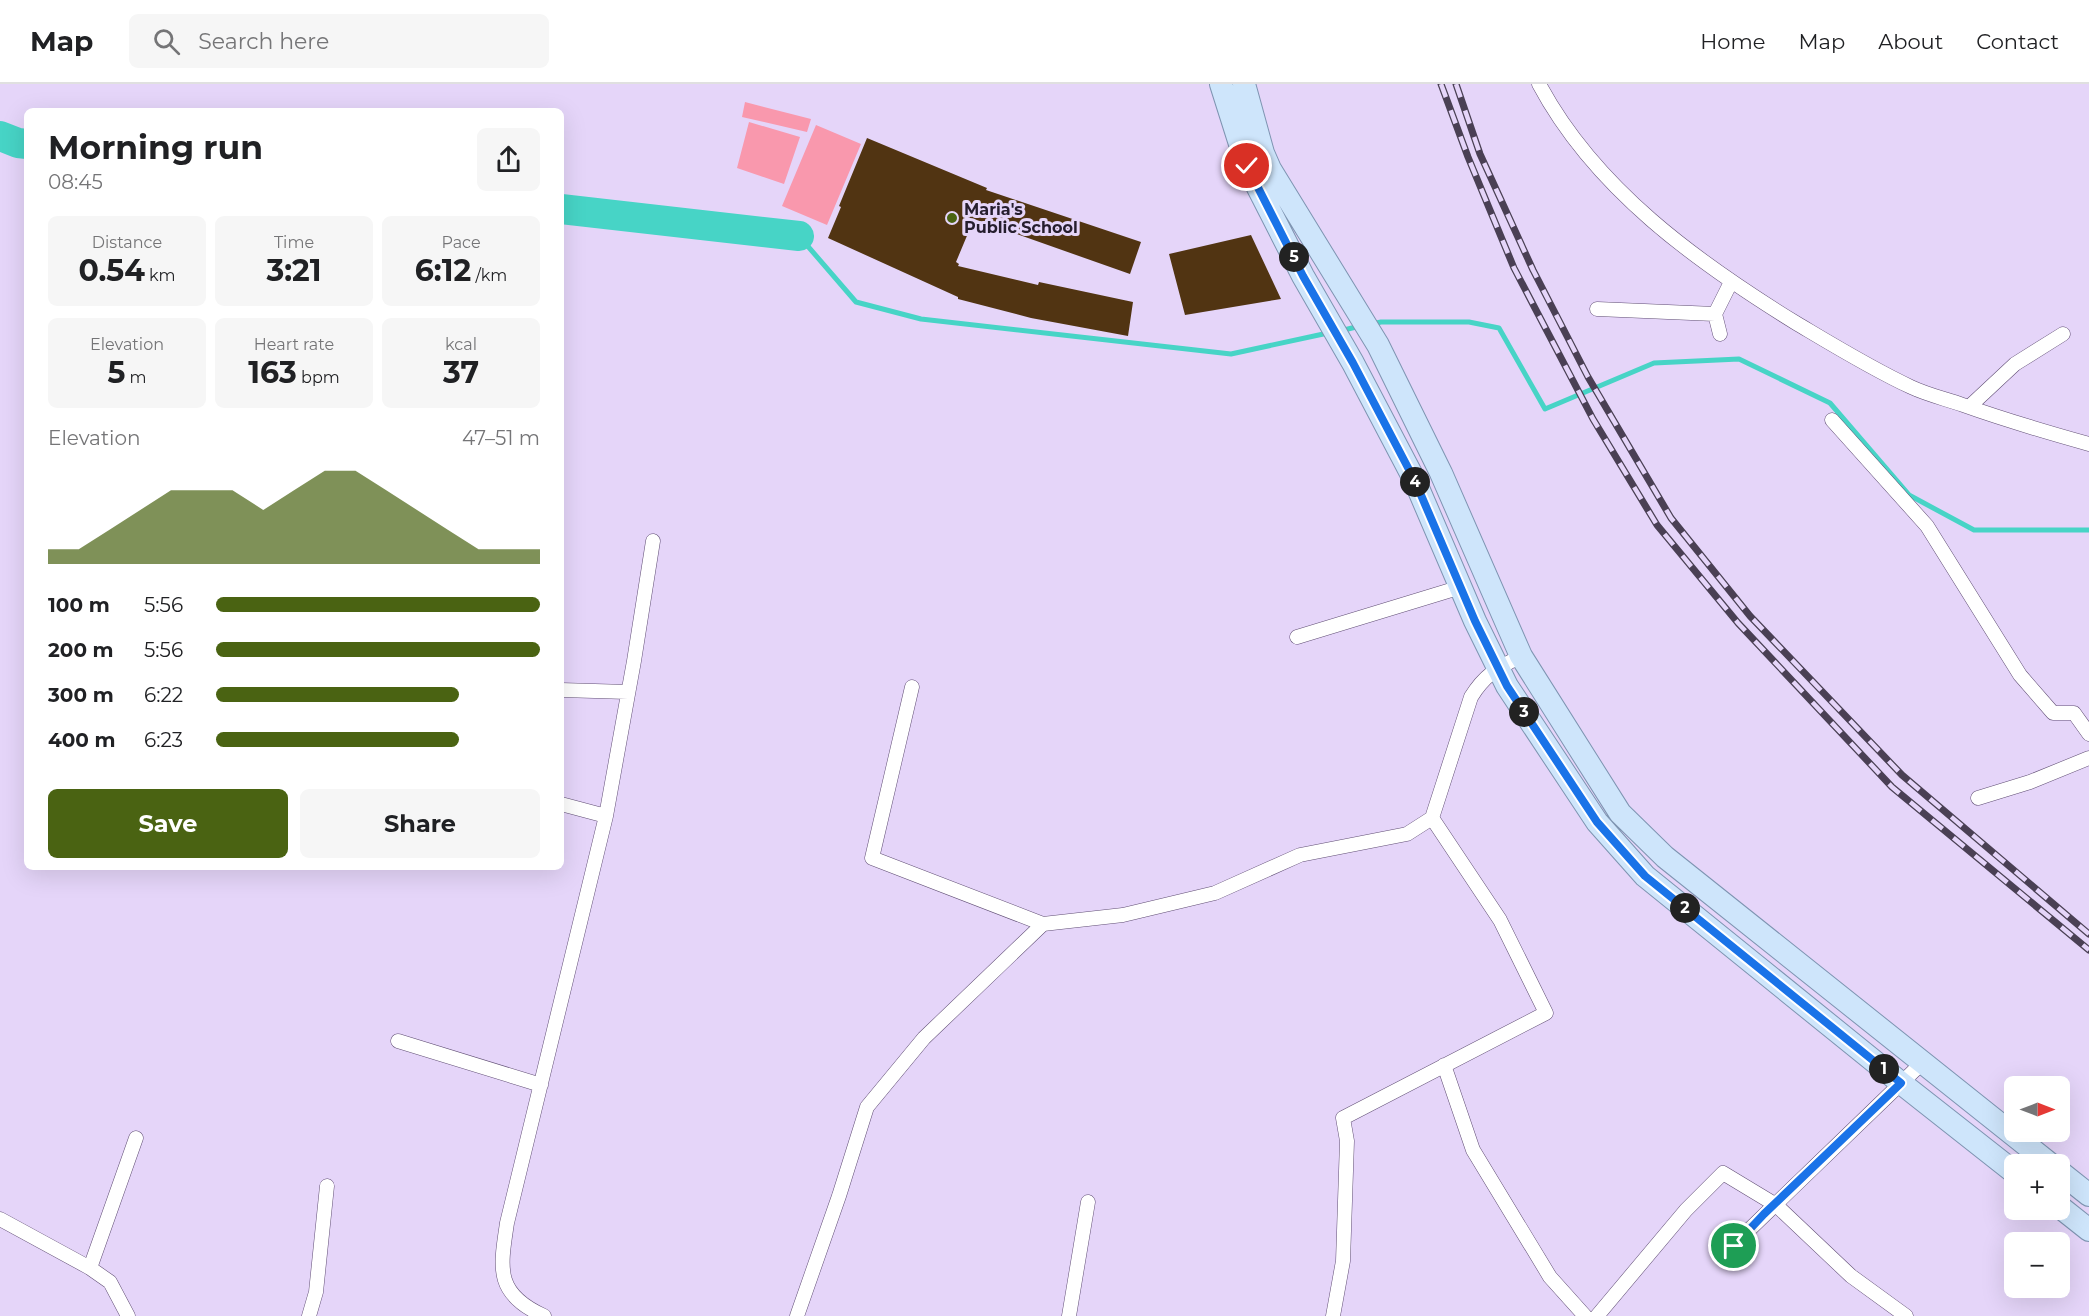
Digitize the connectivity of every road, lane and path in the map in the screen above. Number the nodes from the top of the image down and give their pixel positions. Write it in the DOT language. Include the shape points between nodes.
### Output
graph roads {
  1 [pos="1221,84"];
  2 [pos="1244,84"];
  3 [pos="1539,84"];
  4 [pos="1731,282"];
  5 [pos="1597,309"];
  6 [pos="1715,314"];
  7 [pos="1720,334"];
  8 [pos="2062,334"];
  9 [pos="1969,407"];
  10 [pos="1832,420"];
  11 [pos="2089,444"];
  12 [pos="653,541"];
  13 [pos="1461,587"];
  14 [pos="1297,637"];
  15 [pos="1521,656"];
  16 [pos="1498,668"];
  17 [pos="912,687"];
  18 [pos="564,690"];
  19 [pos="628,692"];
  20 [pos="2089,734"];
  21 [pos="2089,758"];
  22 [pos="1978,798"];
  23 [pos="564,805"];
  24 [pos="606,816"];
  25 [pos="1432,818"];
  26 [pos="1043,924"];
  27 [pos="398,1041"];
  28 [pos="1922,1063"];
  29 [pos="1444,1065"];
  30 [pos="1901,1083"];
  31 [pos="541,1085"];
  32 [pos="136,1138"];
  33 [pos="2037,1154"];
  34 [pos="2004,1164"];
  35 [pos="2070,1180"];
  36 [pos="327,1186"];
  37 [pos="2089,1195"];
  38 [pos="1088,1202"];
  39 [pos="1776,1204"];
  40 [pos="2070,1215"];
  41 [pos="0,1219"];
  42 [pos="2089,1230"];
  43 [pos="1724,1255"];
  44 [pos="90,1268"];
  45 [pos="129,1316"];
  46 [pos="309,1316"];
  47 [pos="544,1316"];
  48 [pos="796,1316"];
  49 [pos="1069,1316"];
  50 [pos="1334,1316"];
  51 [pos="1586,1316"];
  52 [pos="1597,1316"];
  53 [pos="1906,1316"];
  1 -- 13 [label="main road" via="1247,166 1415,481"];
  2 -- 15 [label="main road" via="1270,169 1378,345"];
  3 -- 4 [label="street" via="1549,104 1591,160 1655,224"];
  4 -- 6 [label="street"];
  4 -- 9 [label="street" via="1822,339 1912,388"];
  5 -- 6 [label="street"];
  6 -- 7 [label="street"];
  8 -- 9 [label="street" via="2015,364"];
  9 -- 11 [label="street"];
  10 -- 20 [label="street" via="1927,526 2020,675 2054,713 2074,713"];
  12 -- 19 [label="street"];
  13 -- 14 [label="street"];
  13 -- 16 [label="main road"];
  15 -- 16 [label="street"];
  15 -- 28 [label="main road" via="1620,813 1665,857"];
  16 -- 25 [label="street" via="1487,675 1471,697"];
  16 -- 30 [label="main road" via="1597,822 1645,876"];
  17 -- 26 [label="street" via="872,858"];
  18 -- 19 [label="street"];
  19 -- 24 [label="street"];
  21 -- 22 [label="street"];
  23 -- 24 [label="street"];
  24 -- 31 [label="street"];
  25 -- 26 [label="street" via="1407,834 1300,855 1215,893 1123,915"];
  25 -- 29 [label="street" via="1500,920 1546,1013"];
  26 -- 48 [label="street" via="924,1038 867,1107"];
  27 -- 31 [label="street"];
  28 -- 30 [label="street"];
  28 -- 33 [label="main road"];
  29 -- 50 [label="street" via="1343,1118 1347,1142 1343,1261"];
  29 -- 51 [label="street" via="1473,1150 1550,1277"];
  30 -- 34 [label="main road"];
  30 -- 39 [label="street"];
  31 -- 47 [label="street" via="501,1263 513,1296"];
  32 -- 44 [label="street"];
  35 -- 37 [label="main road"];
  36 -- 46 [label="street" via="316,1292"];
  38 -- 49 [label="street"];
  39 -- 43 [label="street"];
  39 -- 52 [label="street" via="1723,1173 1686,1210"];
  39 -- 53 [label="street" via="1851,1276"];
  40 -- 42 [label="main road"];
  41 -- 44 [label="street"];
  44 -- 45 [label="street" via="110,1282"];
}
